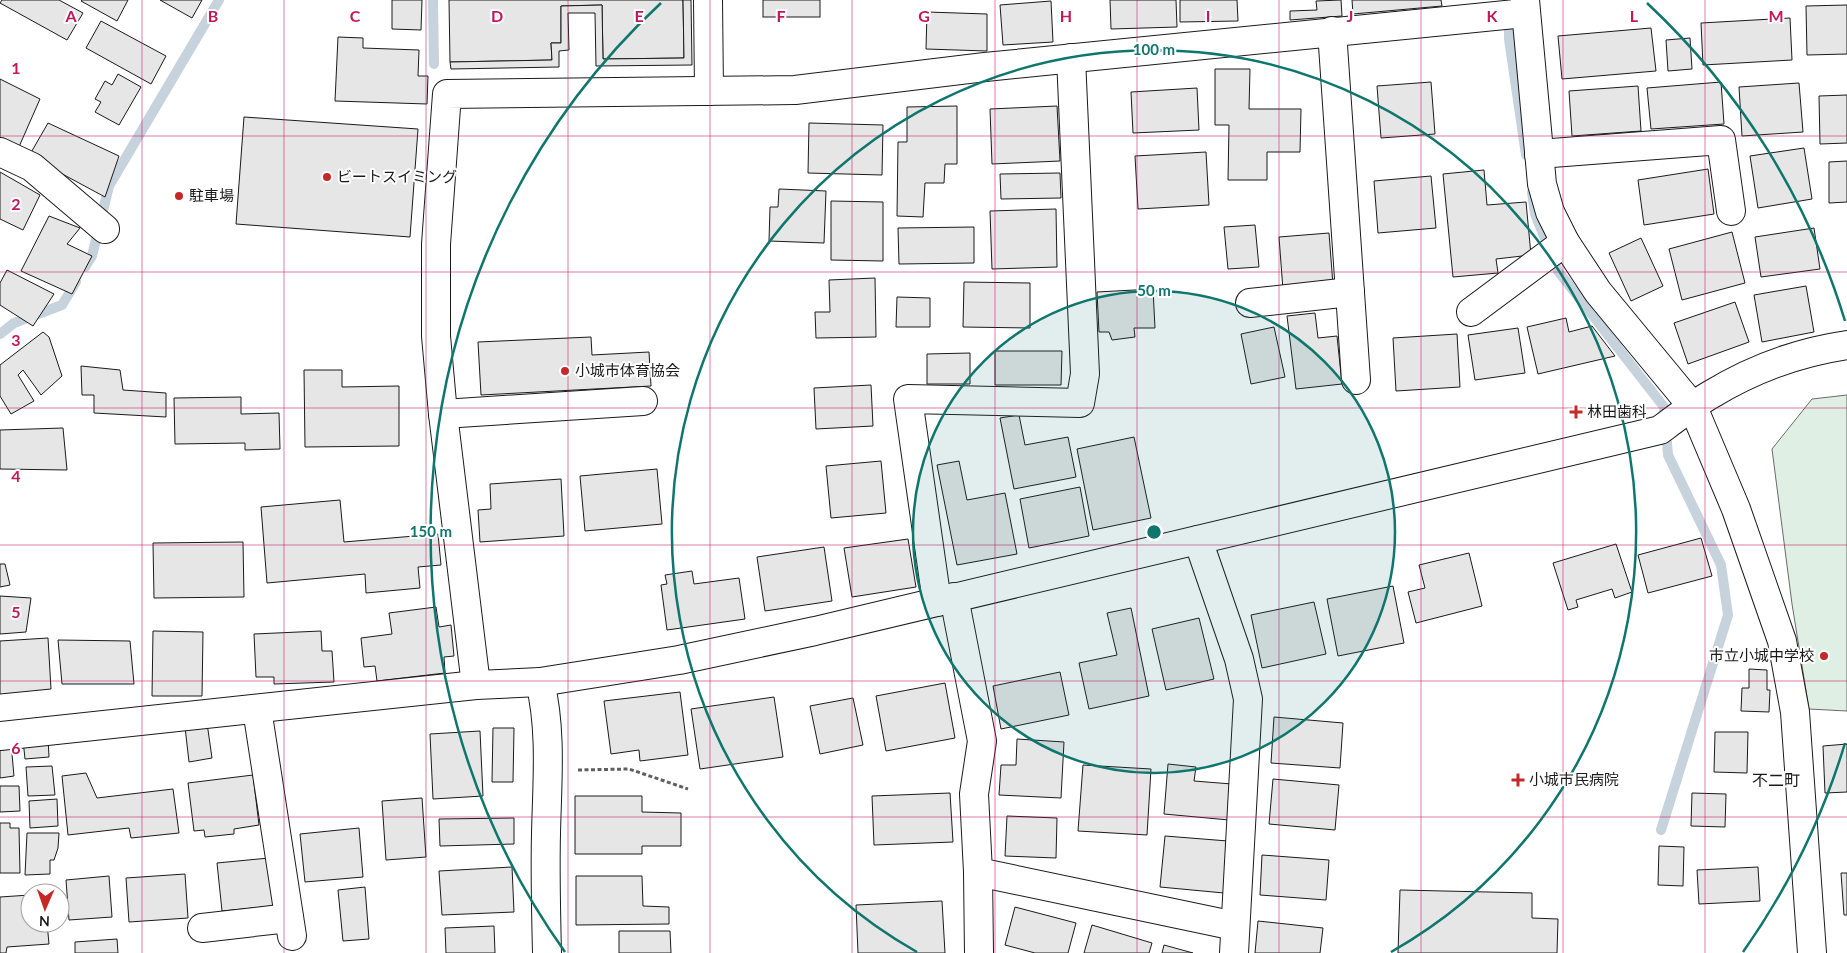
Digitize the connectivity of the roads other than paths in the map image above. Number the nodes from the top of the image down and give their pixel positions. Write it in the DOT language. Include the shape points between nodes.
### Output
graph roads {
  1 [pos="708,0"];
  2 [pos="1516,9"];
  3 [pos="1332,31"];
  4 [pos="1071,58"];
  5 [pos="709,91"];
  6 [pos="0,152"];
  7 [pos="1539,154"];
  8 [pos="1731,212"];
  9 [pos="105,228"];
  10 [pos="1565,242"];
  11 [pos="1350,292"];
  12 [pos="1250,303"];
  13 [pos="1471,312"];
  14 [pos="1847,345"];
  15 [pos="1356,380"];
  16 [pos="643,402"];
  17 [pos="443,414"];
  18 [pos="1676,418"];
  19 [pos="1198,540"];
  20 [pos="945,600"];
  21 [pos="540,682"];
  22 [pos="476,685"];
  23 [pos="257,709"];
  24 [pos="0,736"];
  25 [pos="978,872"];
  26 [pos="1235,926"];
  27 [pos="202,928"];
  28 [pos="547,953"];
  29 [pos="978,953"];
  30 [pos="1234,953"];
  31 [pos="1812,953"];
  1 -- 5 [label="street"];
  2 -- 3 [label="street"];
  2 -- 7 [label="street"];
  3 -- 4 [label="street"];
  3 -- 11 [label="street"];
  4 -- 5 [label="street" via="795,90"];
  4 -- 20 [label="street" via="1085,374 1080,403 908,400"];
  5 -- 17 [label="street" via="447,94 436,244 436,336"];
  6 -- 9 [label="street" via="32,167"];
  7 -- 8 [label="street" via="1722,140"];
  7 -- 10 [label="street" via="1542,184 1550,212"];
  10 -- 13 [label="street"];
  10 -- 18 [label="street"];
  11 -- 12 [label="street"];
  11 -- 15 [label="street"];
  14 -- 18 [label="street" via="1770,365 1711,394"];
  16 -- 17 [label="street"];
  17 -- 22 [label="street"];
  18 -- 19 [label="street"];
  18 -- 31 [label="street" via="1736,509 1782,641 1794,712"];
  19 -- 20 [label="street"];
  19 -- 26 [label="street" via="1239,659 1248,699"];
  20 -- 21 [label="street" via="679,660"];
  20 -- 25 [label="street" via="982,741 974,794"];
  21 -- 22 [label="street"];
  21 -- 28 [label="street" via="545,704 548,770"];
  22 -- 23 [label="street"];
  23 -- 24 [label="street"];
  23 -- 27 [label="street" via="290,927"];
  25 -- 26 [label="street"];
  25 -- 29 [label="street"];
  26 -- 30 [label="street"];
}
